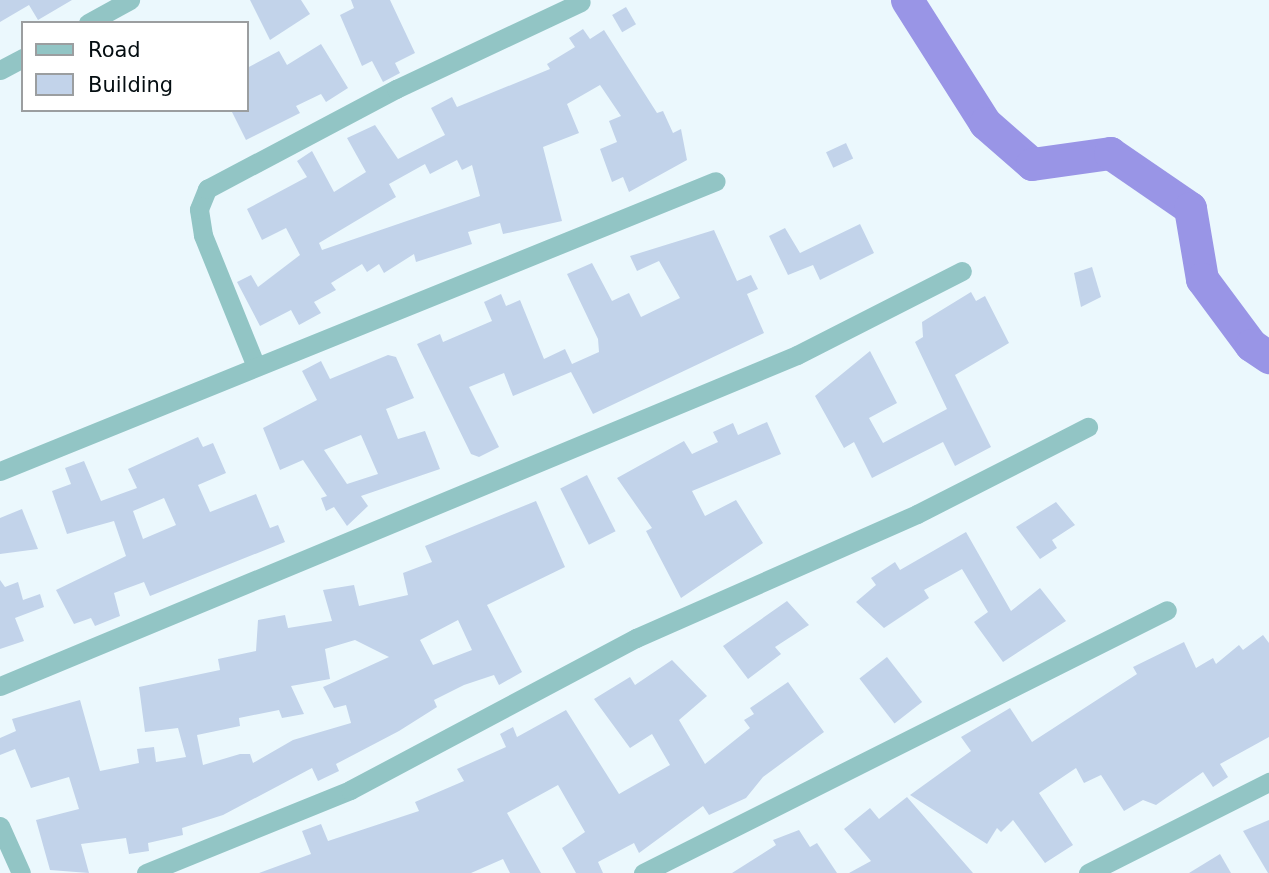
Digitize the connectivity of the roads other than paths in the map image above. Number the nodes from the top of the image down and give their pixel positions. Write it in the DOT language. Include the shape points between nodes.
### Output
graph roads {
  1 [pos="130,0"];
  2 [pos="580,2"];
  3 [pos="92,21"];
  4 [pos="21,59"];
  5 [pos="0,70"];
  6 [pos="716,181"];
  7 [pos="962,271"];
  8 [pos="255,365"];
  9 [pos="1088,427"];
  10 [pos="0,471"];
  11 [pos="1167,610"];
  12 [pos="0,686"];
  13 [pos="1269,782"];
  14 [pos="0,826"];
  15 [pos="21,873"];
  16 [pos="146,873"];
  17 [pos="643,873"];
  18 [pos="1088,873"];
  1 -- 3 [label="street"];
  2 -- 8 [label="street" via="396,89 207,189 199,209 203,235"];
  4 -- 5 [label="street"];
  6 -- 8 [label="street"];
  7 -- 12 [label="street" via="797,355"];
  8 -- 10 [label="street"];
  9 -- 16 [label="street" via="918,514 636,638 350,790"];
  11 -- 17 [label="street"];
  13 -- 18 [label="street"];
  14 -- 15 [label="street"];
}
